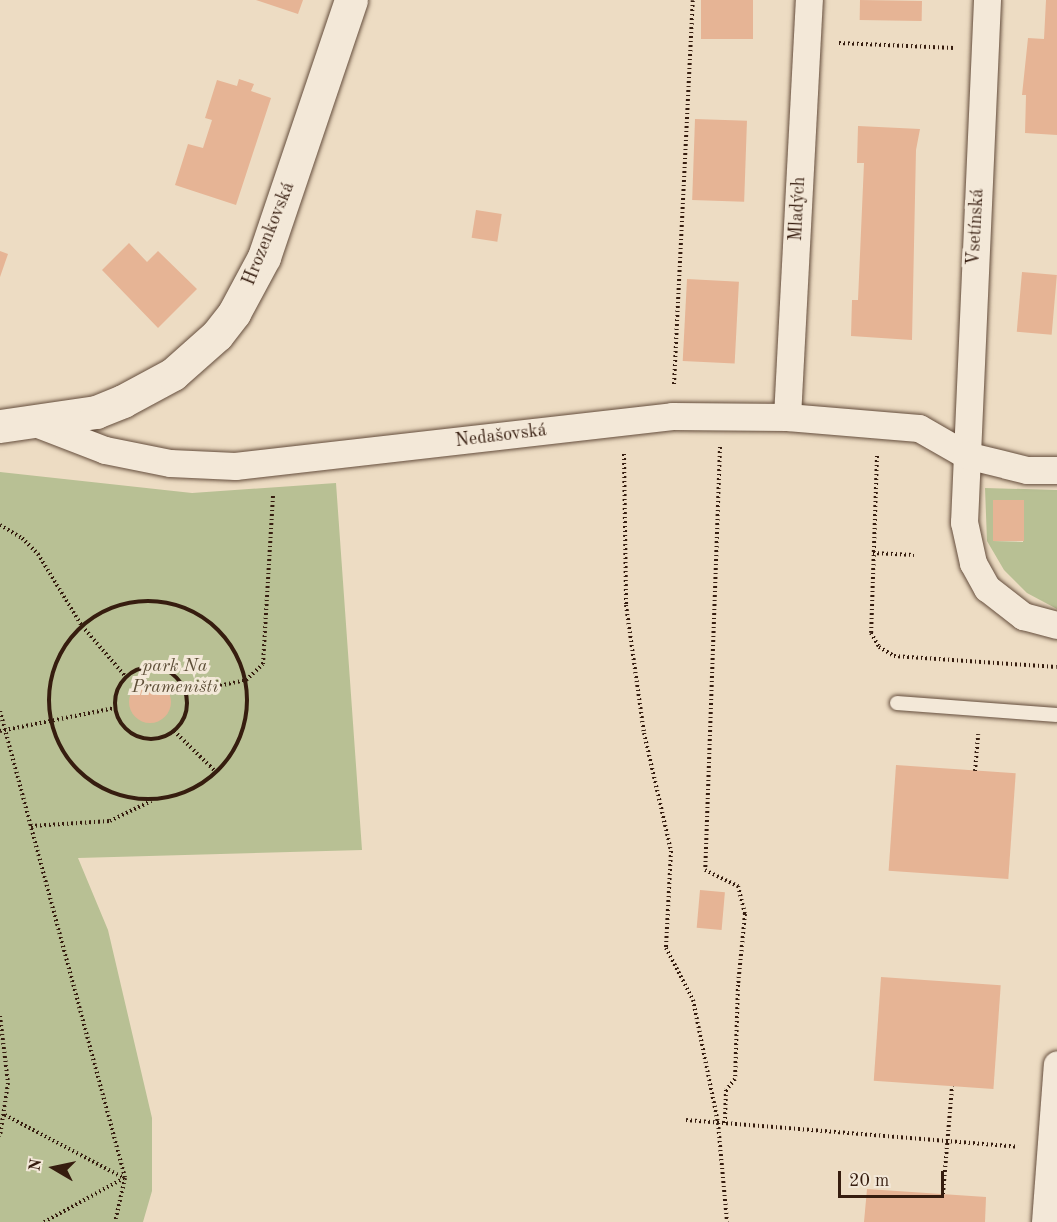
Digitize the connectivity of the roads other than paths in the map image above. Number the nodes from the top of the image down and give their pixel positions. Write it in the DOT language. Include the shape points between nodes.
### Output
graph roads {
  1 [pos="351,0"];
  2 [pos="809,0"];
  3 [pos="987,0"];
  4 [pos="787,417"];
  5 [pos="35,423"];
  6 [pos="0,426"];
  7 [pos="966,455"];
  8 [pos="1057,470"];
  9 [pos="1057,625"];
  10 [pos="897,703"];
  11 [pos="1057,715"];
  12 [pos="1057,1064"];
  13 [pos="1045,1222"];
  1 -- 5 [label="street, Hrozenkovská" via="264,257 234,313 198,356 148,390 96,412"];
  2 -- 4 [label="street, Mladých"];
  3 -- 7 [label="street, Vsetínská"];
  4 -- 5 [label="street, Nedašovská" via="672,416 235,466 170,463 105,450"];
  4 -- 7 [label="street, Nedašovská" via="919,428"];
  5 -- 6 [label="street, Hrozenkovská"];
  7 -- 8 [label="street, Nedašovská" via="1027,470"];
  7 -- 9 [label="street" via="964,522 980,577 1008,607 1036,622"];
  10 -- 11 [label="lane"];
  12 -- 13 [label="street"];
}
